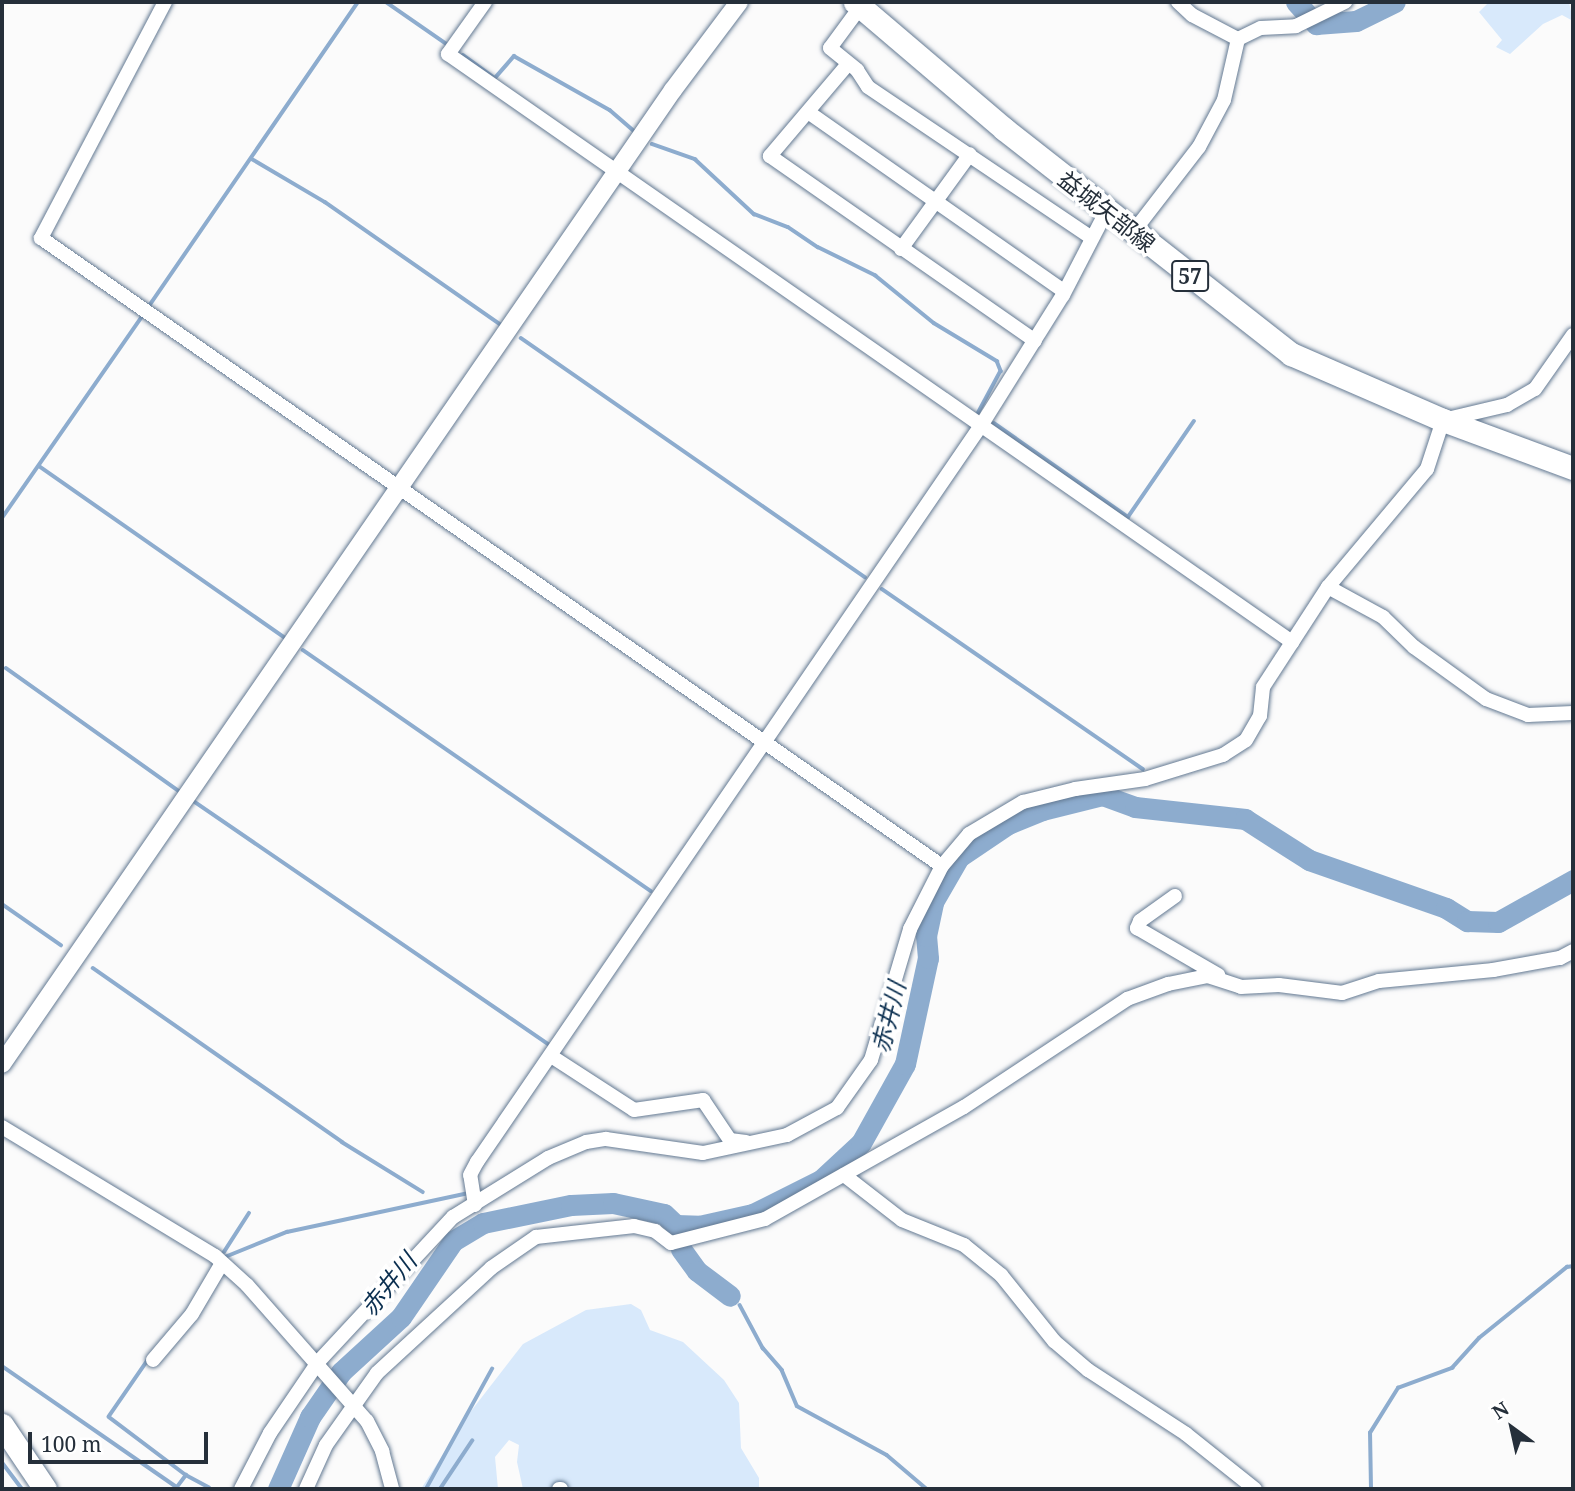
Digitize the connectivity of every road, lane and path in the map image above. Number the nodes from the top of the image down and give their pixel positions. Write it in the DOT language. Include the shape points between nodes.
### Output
graph roads {
  1 [pos="165,2"];
  2 [pos="485,2"];
  3 [pos="740,2"];
  4 [pos="1178,2"];
  5 [pos="1345,2"];
  6 [pos="858,4"];
  7 [pos="1325,8"];
  8 [pos="1238,39"];
  9 [pos="848,64"];
  10 [pos="808,112"];
  11 [pos="970,154"];
  12 [pos="618,171"];
  13 [pos="936,201"];
  14 [pos="1107,210"];
  15 [pos="1135,231"];
  16 [pos="1092,238"];
  17 [pos="901,249"];
  18 [pos="1064,291"];
  19 [pos="1573,335"];
  20 [pos="1035,341"];
  21 [pos="1443,420"];
  22 [pos="982,424"];
  23 [pos="1573,468"];
  24 [pos="400,485"];
  25 [pos="1328,587"];
  26 [pos="1292,642"];
  27 [pos="1573,713"];
  28 [pos="766,740"];
  29 [pos="942,866"];
  30 [pos="1175,896"];
  31 [pos="1573,951"];
  32 [pos="1226,979"];
  33 [pos="551,1056"];
  34 [pos="2,1064"];
  35 [pos="2,1127"];
  36 [pos="753,1143"];
  37 [pos="844,1175"];
  38 [pos="475,1205"];
  39 [pos="222,1263"];
  40 [pos="153,1360"];
  41 [pos="321,1364"];
  42 [pos="351,1401"];
  43 [pos="2,1425"];
  44 [pos="45,1489"];
  45 [pos="241,1489"];
  46 [pos="306,1489"];
  47 [pos="392,1489"];
  48 [pos="1255,1489"];
  1 -- 24 [label="street" via="41,238"];
  2 -- 12 [label="street" via="448,54"];
  3 -- 12 [label="street"];
  4 -- 8 [label="street" via="1192,15"];
  5 -- 7 [label="street"];
  6 -- 9 [label="street" via="830,48"];
  6 -- 14 [label="main road, 益城矢部線 / 57"];
  7 -- 8 [label="street" via="1305,22 1261,28"];
  8 -- 15 [label="street" via="1224,100 1199,147"];
  9 -- 10 [label="street"];
  9 -- 11 [label="street" via="898,110"];
  10 -- 13 [label="street"];
  10 -- 17 [label="street" via="770,156"];
  11 -- 13 [label="street"];
  11 -- 16 [label="street"];
  12 -- 22 [label="street"];
  12 -- 24 [label="street"];
  13 -- 17 [label="street"];
  13 -- 18 [label="street"];
  14 -- 15 [label="main road, 益城矢部線 / 57"];
  14 -- 16 [label="street"];
  15 -- 21 [label="main road, 益城矢部線 / 57" via="1291,354"];
  16 -- 18 [label="street"];
  17 -- 20 [label="street"];
  18 -- 20 [label="street"];
  19 -- 21 [label="street" via="1535,389 1507,405"];
  20 -- 22 [label="street"];
  21 -- 23 [label="main road, 益城矢部線 / 57"];
  21 -- 25 [label="street" via="1427,469"];
  22 -- 26 [label="street"];
  22 -- 28 [label="street"];
  24 -- 28 [label="street"];
  24 -- 34 [label="street"];
  25 -- 26 [label="street"];
  25 -- 27 [label="street" via="1383,617 1414,647 1486,699 1528,715"];
  26 -- 29 [label="street" via="1263,687 1255,724 1245,740 1223,755 1145,779 1023,802 969,834"];
  28 -- 29 [label="street"];
  28 -- 33 [label="street" via="659,890"];
  29 -- 36 [label="street" via="911,929 879,1040 863,1075 837,1108 813,1124"];
  30 -- 32 [label="street" via="1137,928"];
  31 -- 32 [label="street" via="1560,958 1493,970 1379,981 1342,993 1279,985 1241,987"];
  32 -- 37 [label="street" via="1208,976 1127,999 964,1107"];
  33 -- 36 [label="street" via="634,1110 703,1100 730,1140"];
  33 -- 38 [label="street" via="470,1175"];
  35 -- 39 [label="street"];
  36 -- 38 [label="street" via="704,1153 606,1139 586,1142 548,1158"];
  37 -- 42 [label="street" via="765,1219 671,1242 655,1231 634,1226 536,1237 491,1268"];
  37 -- 48 [label="street" via="902,1220 964,1245 1001,1275 1054,1341 1088,1370 1186,1434"];
  38 -- 41 [label="street" via="453,1217"];
  39 -- 40 [label="street" via="192,1314"];
  39 -- 41 [label="street"];
  41 -- 42 [label="street"];
  41 -- 45 [label="street" via="284,1412"];
  42 -- 46 [label="street"];
  42 -- 47 [label="street" via="374,1433"];
  43 -- 44 [label="main road"];
}
